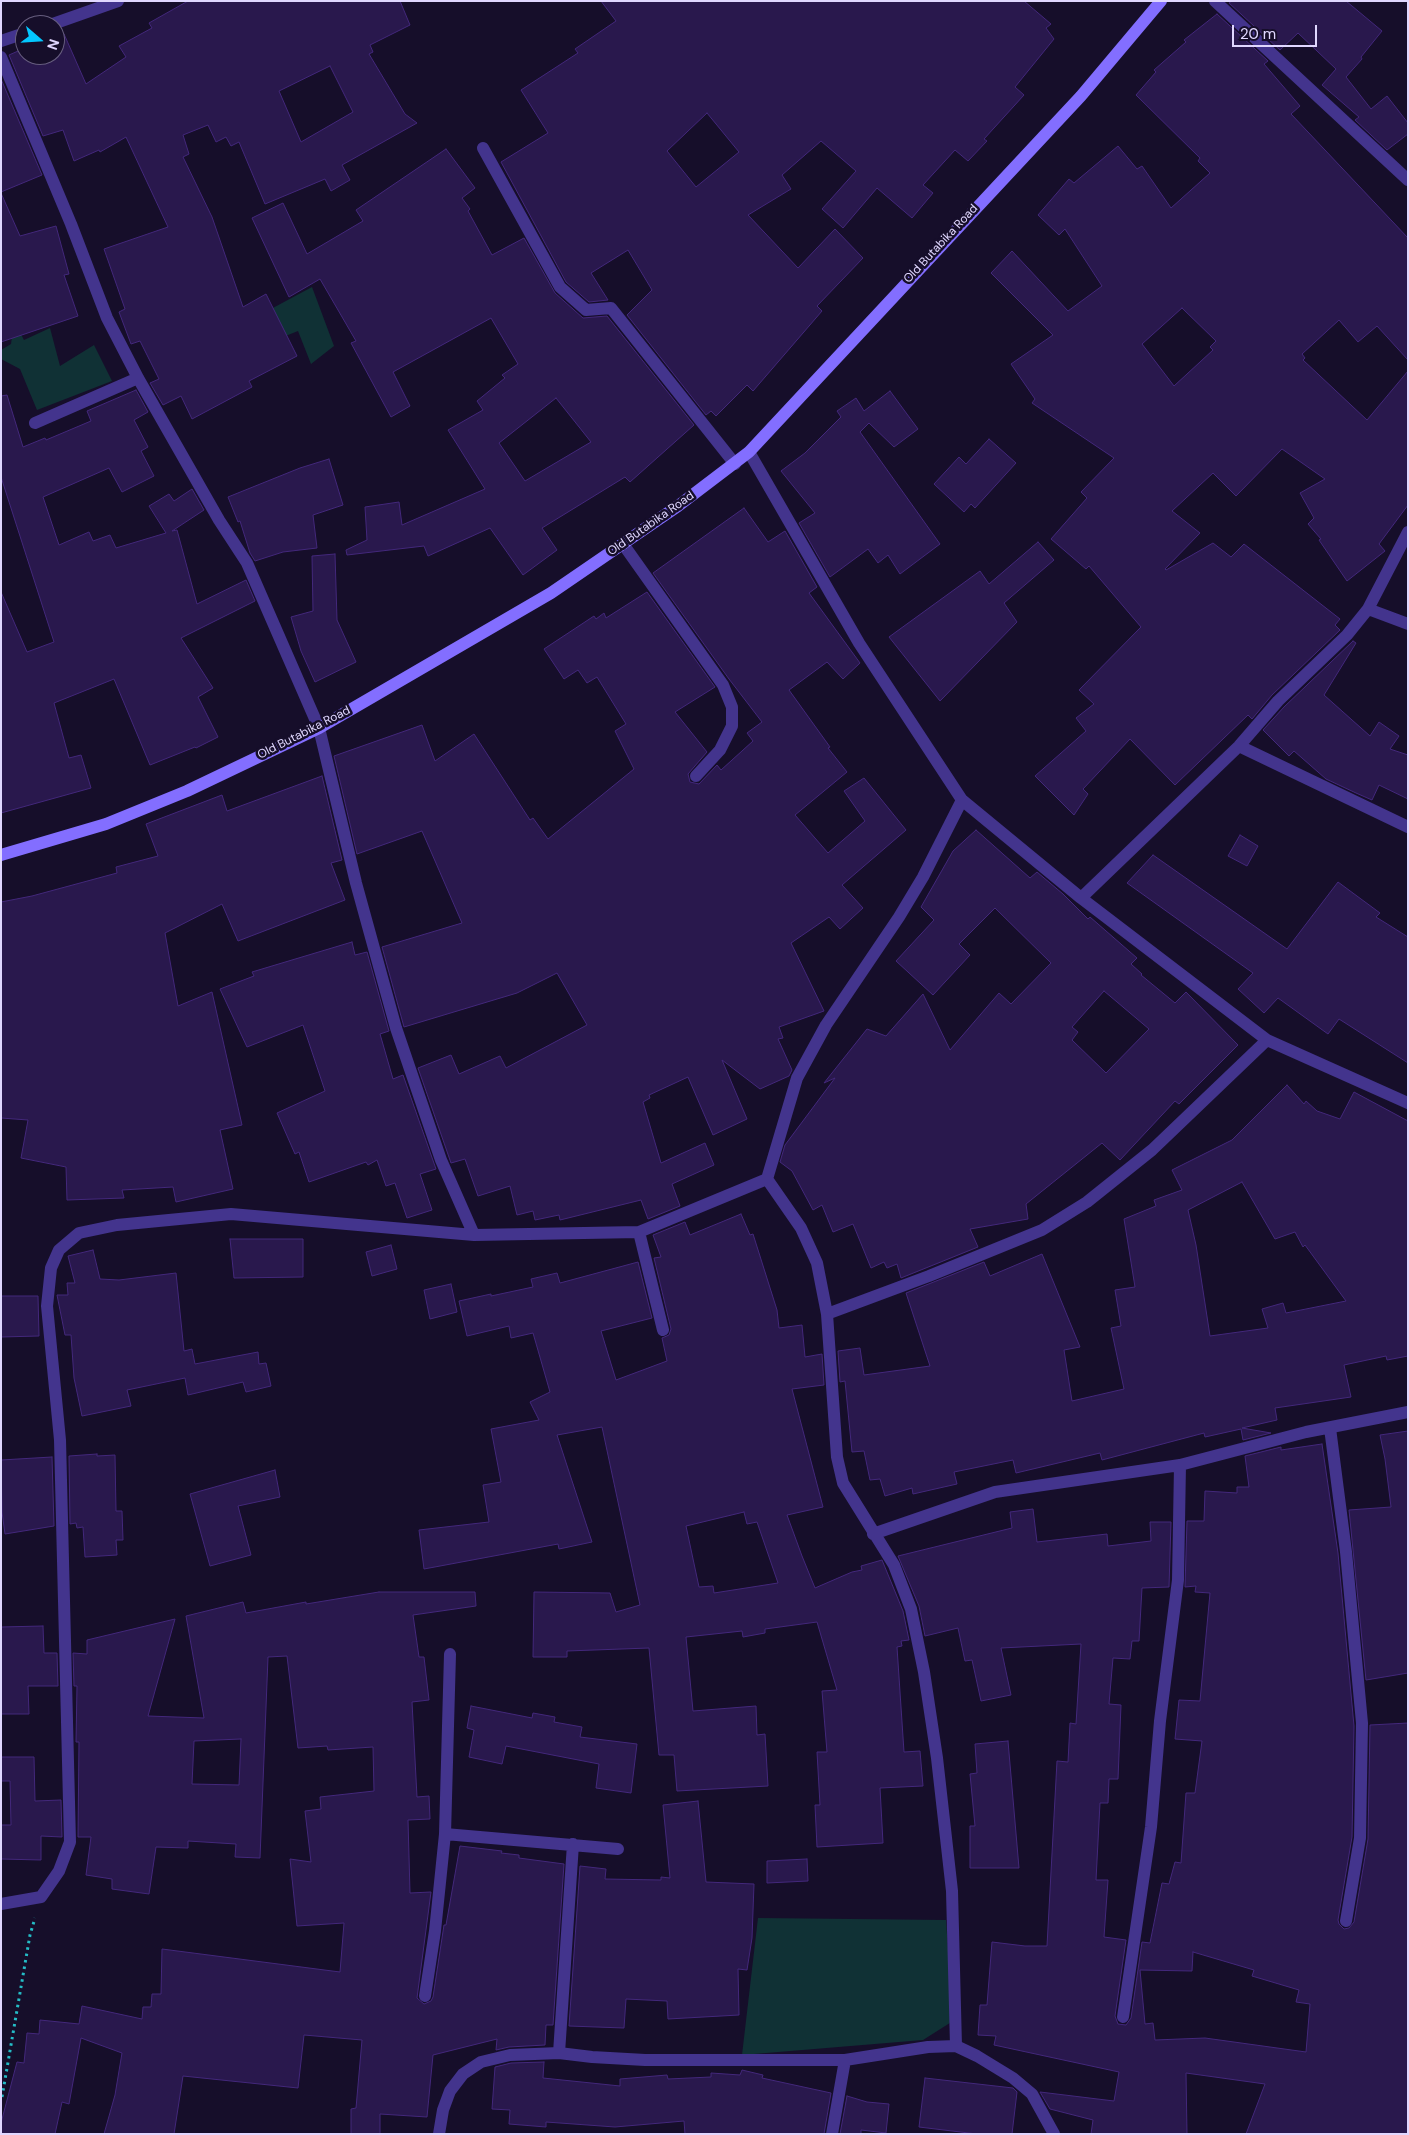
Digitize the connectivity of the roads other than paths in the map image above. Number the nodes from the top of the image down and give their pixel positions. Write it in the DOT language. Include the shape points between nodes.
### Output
graph roads {
  1 [pos="118,1"];
  2 [pos="1160,1"];
  3 [pos="1215,1"];
  4 [pos="65,20"];
  5 [pos="15,36"];
  6 [pos="1,41"];
  7 [pos="1,57"];
  8 [pos="482,148"];
  9 [pos="1408,180"];
  10 [pos="138,378"];
  11 [pos="34,423"];
  12 [pos="749,452"];
  13 [pos="735,464"];
  14 [pos="1408,532"];
  15 [pos="623,544"];
  16 [pos="1368,609"];
  17 [pos="1408,624"];
  18 [pos="319,728"];
  19 [pos="1239,746"];
  20 [pos="696,776"];
  21 [pos="962,800"];
  22 [pos="1408,827"];
  23 [pos="1,855"];
  24 [pos="1081,898"];
  25 [pos="1267,1040"];
  26 [pos="1408,1103"];
  27 [pos="767,1179"];
  28 [pos="639,1232"];
  29 [pos="474,1235"];
  30 [pos="827,1314"];
  31 [pos="663,1330"];
  32 [pos="1408,1412"];
  33 [pos="1330,1428"];
  34 [pos="1180,1465"];
  35 [pos="873,1534"];
  36 [pos="450,1654"];
  37 [pos="445,1834"];
  38 [pos="573,1844"];
  39 [pos="618,1849"];
  40 [pos="1,1904"];
  41 [pos="1346,1921"];
  42 [pos="425,1996"];
  43 [pos="1124,2017"];
  44 [pos="956,2046"];
  45 [pos="559,2053"];
  46 [pos="845,2060"];
  47 [pos="439,2134"];
  48 [pos="832,2134"];
  49 [pos="1054,2134"];
  1 -- 4 [label="street"];
  2 -- 12 [label="main road, Old Butabika Road" via="1081,96"];
  3 -- 9 [label="street"];
  5 -- 6 [label="street"];
  7 -- 10 [label="street" via="107,318"];
  8 -- 13 [label="street" via="560,288 586,310 611,308"];
  10 -- 11 [label="street"];
  10 -- 18 [label="street" via="247,563"];
  12 -- 13 [label="main road, Old Butabika Road"];
  12 -- 21 [label="street" via="859,643"];
  13 -- 15 [label="main road, Old Butabika Road"];
  14 -- 16 [label="street"];
  15 -- 18 [label="main road, Old Butabika Road" via="551,593"];
  15 -- 20 [label="street" via="723,685 732,707 732,726 720,750"];
  16 -- 17 [label="street"];
  16 -- 19 [label="street" via="1347,635 1278,701"];
  18 -- 23 [label="main road, Old Butabika Road" via="187,791 106,824"];
  18 -- 29 [label="street" via="356,883 396,1028 441,1160"];
  19 -- 22 [label="street"];
  19 -- 24 [label="street"];
  21 -- 24 [label="street"];
  21 -- 27 [label="street" via="923,877 826,1025 797,1078"];
  24 -- 25 [label="street"];
  25 -- 26 [label="street"];
  25 -- 30 [label="street" via="1152,1150 1080,1207 1042,1230"];
  27 -- 28 [label="street"];
  27 -- 30 [label="street" via="801,1228 817,1262"];
  28 -- 29 [label="street"];
  28 -- 31 [label="street"];
  29 -- 40 [label="street" via="231,1214 116,1225 79,1233 59,1250 51,1268 47,1306 60,1440 70,1842 59,1871 41,1897"];
  30 -- 35 [label="street" via="837,1457 843,1483"];
  32 -- 33 [label="street"];
  33 -- 34 [label="street"];
  33 -- 41 [label="street" via="1346,1552 1362,1723 1360,1838"];
  34 -- 35 [label="street" via="995,1492"];
  34 -- 43 [label="street" via="1178,1580 1160,1721 1151,1827"];
  35 -- 44 [label="street" via="894,1565 911,1609 924,1672 952,1891"];
  36 -- 37 [label="street"];
  37 -- 38 [label="street"];
  37 -- 42 [label="street"];
  38 -- 39 [label="street"];
  38 -- 45 [label="street"];
  44 -- 46 [label="street" via="928,2047"];
  44 -- 49 [label="street" via="1013,2078 1032,2094"];
  45 -- 46 [label="street" via="645,2060"];
  45 -- 47 [label="street" via="510,2055 481,2062 463,2074 450,2091 442,2110"];
  46 -- 48 [label="street"];
}
